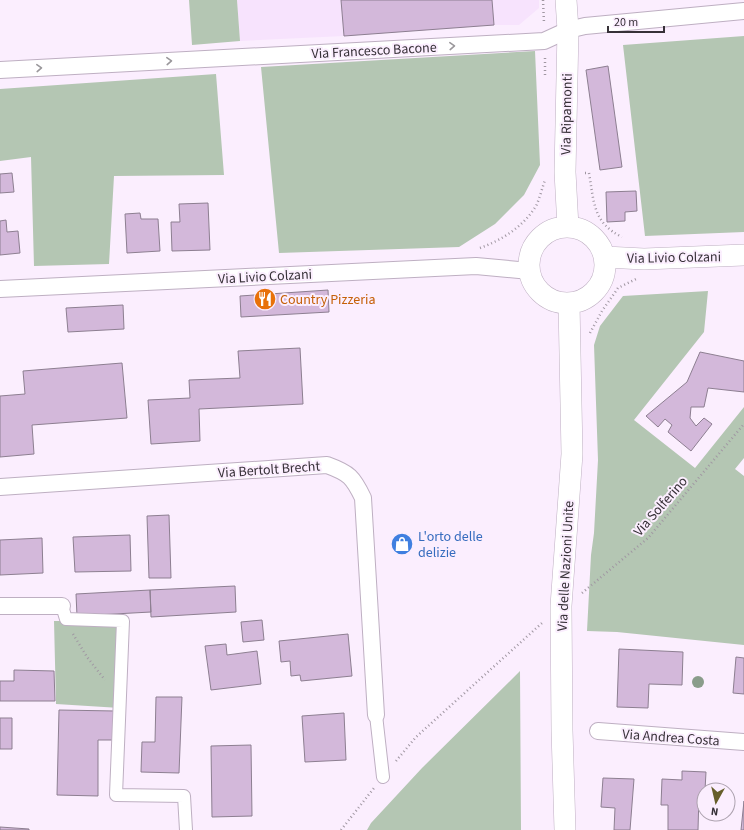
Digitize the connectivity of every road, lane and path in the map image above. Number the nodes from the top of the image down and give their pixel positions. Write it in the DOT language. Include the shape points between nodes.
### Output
graph roads {
  1 [pos="543,0"];
  2 [pos="566,0"];
  3 [pos="744,11"];
  4 [pos="568,30"];
  5 [pos="544,41"];
  6 [pos="0,70"];
  7 [pos="546,78"];
  8 [pos="565,172"];
  9 [pos="568,227"];
  10 [pos="628,240"];
  11 [pos="744,255"];
  12 [pos="605,257"];
  13 [pos="644,259"];
  14 [pos="476,266"];
  15 [pos="530,272"];
  16 [pos="0,289"];
  17 [pos="569,303"];
  18 [pos="588,335"];
  19 [pos="744,424"];
  20 [pos="0,487"];
  21 [pos="582,586"];
  22 [pos="582,593"];
  23 [pos="0,606"];
  24 [pos="561,606"];
  25 [pos="64,612"];
  26 [pos="120,700"];
  27 [pos="376,715"];
  28 [pos="598,731"];
  29 [pos="744,742"];
  30 [pos="383,777"];
  31 [pos="186,830"];
  32 [pos="340,830"];
  33 [pos="565,830"];
  1 -- 5 [label="path"];
  2 -- 4 [label="street, Via Ripamonti"];
  3 -- 4 [label="street, Via Francesco Bacone" via="585,26"];
  4 -- 5 [label="street, Via Francesco Bacone"];
  4 -- 8 [label="street, Via Ripamonti"];
  6 -- 5 [label="street, Via Francesco Bacone, one-way"];
  5 -- 7 [label="path"];
  8 -- 9 [label="street, Via Ripamonti"];
  8 -- 10 [label="path" via="589,173 600,220 611,232"];
  8 -- 14 [label="path" via="549,169 536,205 522,224 497,242 476,250"];
  9 -- 12 [label="street" via="591,235 600,245"];
  9 -- 15 [label="street" via="555,229 543,236 530,258"];
  11 -- 13 [label="street, Via Livio Colzani"];
  12 -- 13 [label="street, Via Livio Colzani"];
  12 -- 17 [label="street" via="601,283 593,293 582,300"];
  13 -- 18 [label="path" via="648,274 618,288"];
  14 -- 15 [label="street, Via Livio Colzani"];
  14 -- 16 [label="street, Via Livio Colzani"];
  15 -- 17 [label="street" via="534,284 543,294 554,300"];
  17 -- 24 [label="street, Via delle Nazioni Unite" via="572,454"];
  19 -- 22 [label="path, Via Solferino" via="648,538"];
  20 -- 27 [label="street, Via Bertolt Brecht" via="327,465 343,471 355,482 363,498"];
  21 -- 22 [label="path"];
  22 -- 24 [label="path, Via Solferino"];
  23 -- 25 [label="street"];
  24 -- 30 [label="path, Via Solferino" via="416,737"];
  24 -- 33 [label="street, Via delle Nazioni Unite"];
  25 -- 26 [label="path" via="75,639"];
  25 -- 26 [label="street" via="123,621"];
  26 -- 31 [label="street" via="116,795 184,796"];
  27 -- 30 [label="street, Via Bertolt Brecht"];
  28 -- 29 [label="street, Via Andrea Costa"];
  30 -- 32 [label="path, Via Solferino"];
}
